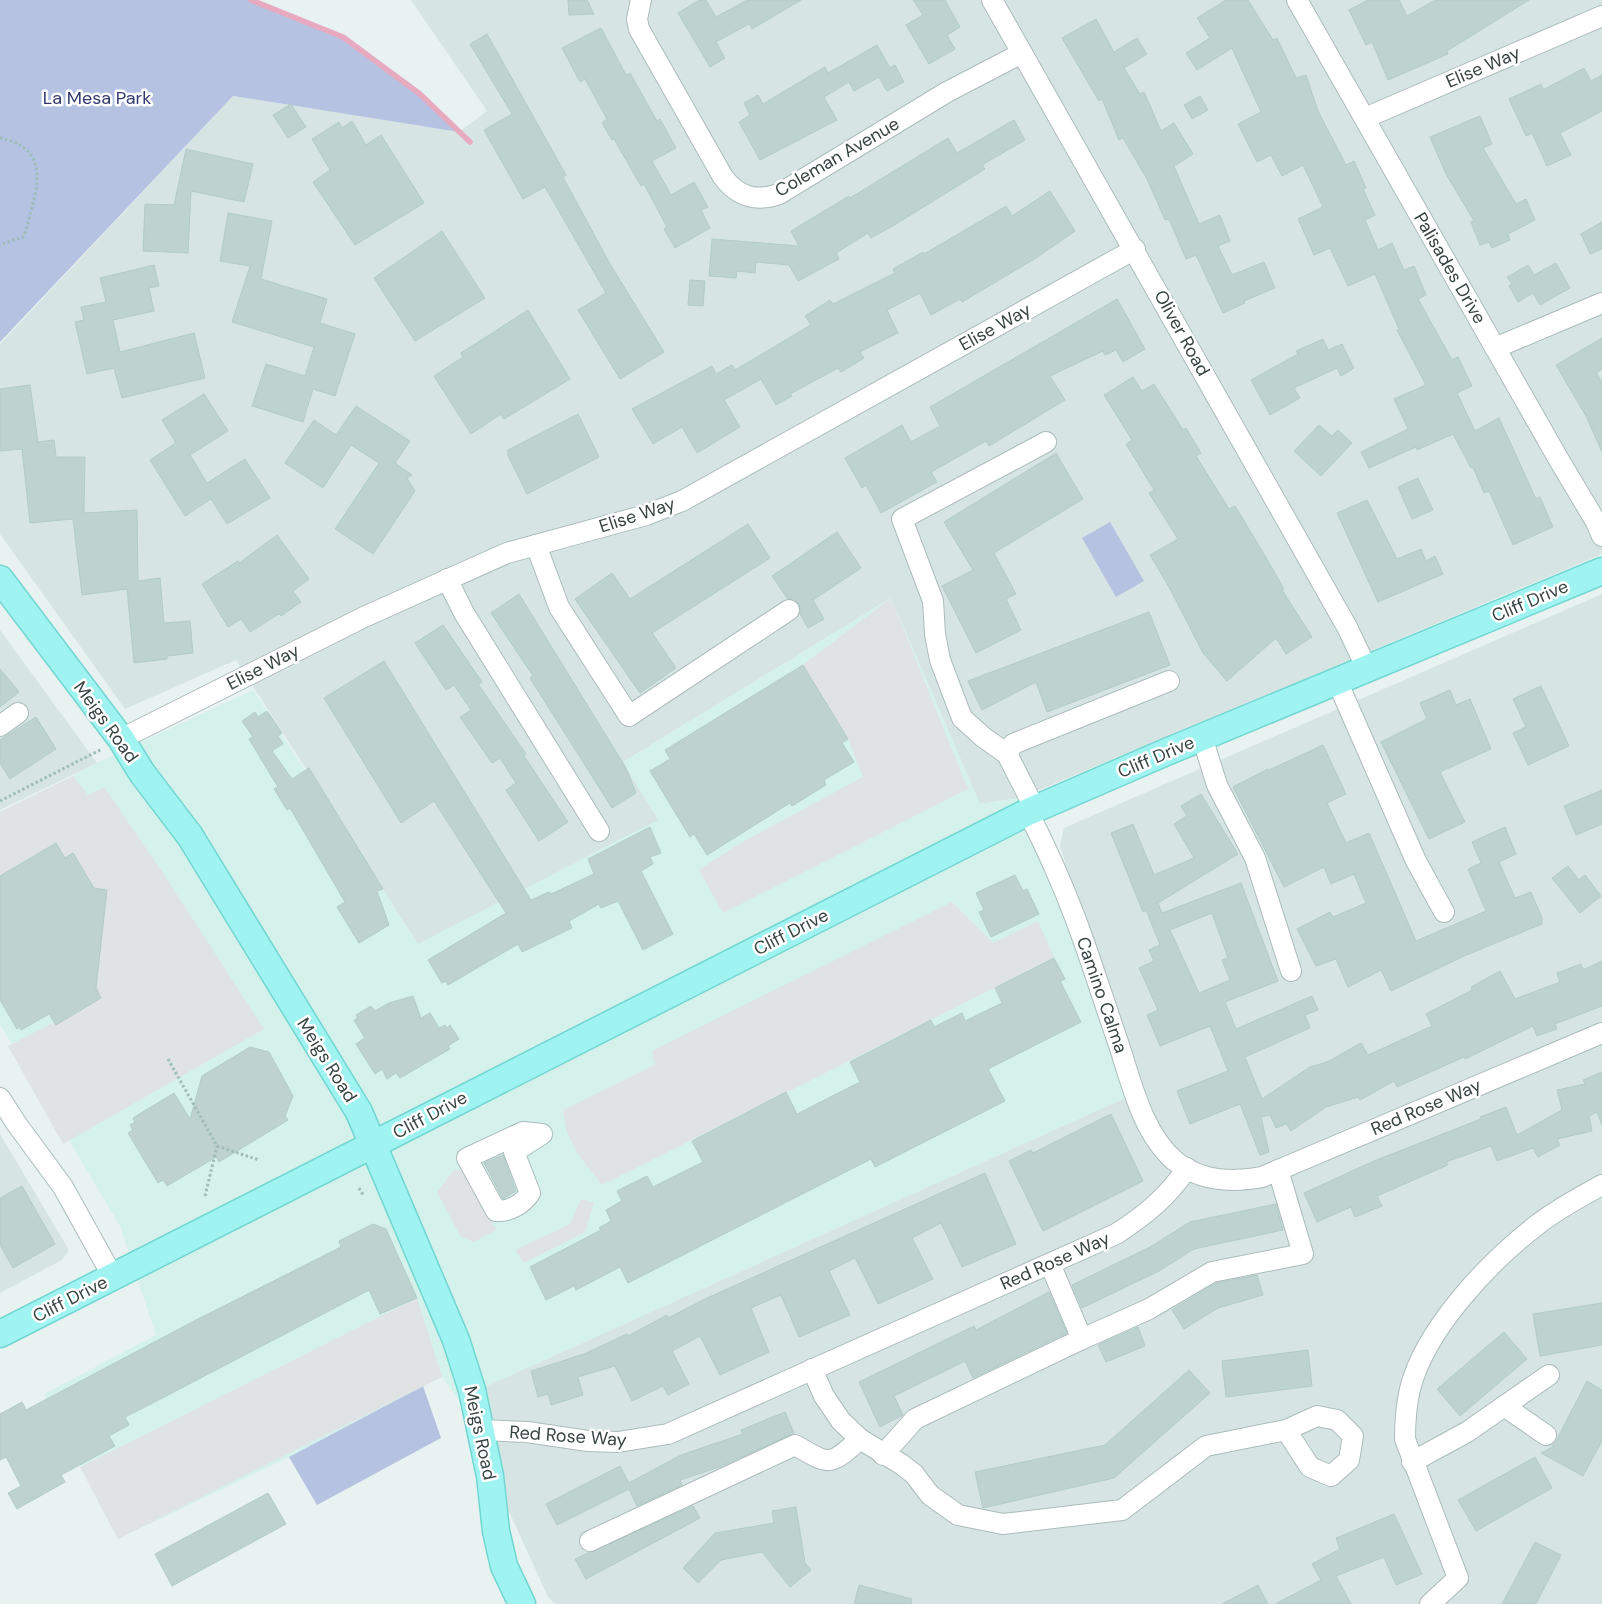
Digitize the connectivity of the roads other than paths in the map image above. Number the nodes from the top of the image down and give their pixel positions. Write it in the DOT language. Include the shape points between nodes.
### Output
graph roads {
  1 [pos="641,0"];
  2 [pos="992,0"];
  3 [pos="1297,0"];
  4 [pos="1602,16"];
  5 [pos="1022,53"];
  6 [pos="1365,118"];
  7 [pos="1135,249"];
  8 [pos="1602,303"];
  9 [pos="1495,348"];
  10 [pos="1046,442"];
  11 [pos="1602,536"];
  12 [pos="536,544"];
  13 [pos="1602,571"];
  14 [pos="447,578"];
  15 [pos="4,593"];
  16 [pos="789,610"];
  17 [pos="1367,669"];
  18 [pos="1169,681"];
  19 [pos="1337,681"];
  20 [pos="18,713"];
  21 [pos="0,726"];
  22 [pos="1202,737"];
  23 [pos="121,740"];
  24 [pos="1008,754"];
  25 [pos="1032,811"];
  26 [pos="599,831"];
  27 [pos="1444,912"];
  28 [pos="1291,971"];
  29 [pos="1602,1033"];
  30 [pos="0,1098"];
  31 [pos="542,1134"];
  32 [pos="372,1146"];
  33 [pos="1186,1168"];
  34 [pos="1278,1170"];
  35 [pos="1602,1185"];
  36 [pos="1050,1264"];
  37 [pos="113,1277"];
  38 [pos="0,1334"];
  39 [pos="1082,1339"];
  40 [pos="812,1369"];
  41 [pos="1549,1375"];
  42 [pos="1504,1406"];
  43 [pos="482,1430"];
  44 [pos="1286,1430"];
  45 [pos="1546,1435"];
  46 [pos="860,1439"];
  47 [pos="883,1455"];
  48 [pos="1412,1462"];
  49 [pos="590,1541"];
  50 [pos="522,1604"];
  51 [pos="1430,1604"];
  1 -- 5 [label="street, Coleman Avenue" via="639,29 714,161 730,186 738,193 754,198 779,194 946,92"];
  2 -- 5 [label="street, Oliver Road"];
  3 -- 6 [label="street, Palisades Drive"];
  4 -- 6 [label="street, Elise Way"];
  5 -- 7 [label="street, Oliver Road"];
  6 -- 9 [label="street, Palisades Drive"];
  7 -- 12 [label="street, Elise Way" via="682,501 646,515"];
  7 -- 17 [label="street, Oliver Road" via="1343,619"];
  8 -- 9 [label="street"];
  9 -- 11 [label="street, Palisades Drive"];
  10 -- 24 [label="street" via="902,519 933,601 940,660 962,718"];
  12 -- 14 [label="street, Elise Way" via="507,552"];
  12 -- 16 [label="street" via="559,607 629,716"];
  13 -- 17 [label="main road, Cliff Drive"];
  14 -- 23 [label="street, Elise Way"];
  14 -- 26 [label="street" via="464,613"];
  15 -- 23 [label="main road, Meigs Road"];
  17 -- 19 [label="main road, Cliff Drive"];
  18 -- 24 [label="street" via="1013,744"];
  19 -- 22 [label="main road, Cliff Drive"];
  19 -- 27 [label="street" via="1416,862"];
  20 -- 21 [label="street"];
  22 -- 25 [label="main road, Cliff Drive"];
  22 -- 28 [label="street" via="1217,786 1256,858"];
  23 -- 32 [label="main road, Meigs Road" via="190,836 250,932 359,1112"];
  24 -- 25 [label="street, Camino Calma"];
  25 -- 32 [label="main road, Cliff Drive"];
  25 -- 33 [label="street, Camino Calma" via="1076,919 1150,1130 1161,1146"];
  29 -- 34 [label="street, Red Rose Way"];
  30 -- 37 [label="street" via="64,1187"];
  31 -- 31 [label="street" via="523,1132 467,1158 496,1211 503,1212 525,1201 530,1193 514,1152"];
  32 -- 37 [label="main road, Cliff Drive"];
  32 -- 43 [label="main road, Meigs Road" via="456,1340"];
  33 -- 34 [label="street, Red Rose Way" via="1204,1176 1243,1181"];
  33 -- 36 [label="street, Red Rose Way" via="1147,1214 1116,1234"];
  34 -- 39 [label="street" via="1303,1254 1212,1272 1149,1309"];
  35 -- 48 [label="street" via="1546,1219 1508,1249 1439,1329 1418,1368 1408,1397 1405,1439"];
  36 -- 39 [label="street"];
  36 -- 40 [label="street, Red Rose Way"];
  37 -- 38 [label="main road, Cliff Drive"];
  39 -- 47 [label="street" via="915,1418"];
  40 -- 43 [label="street, Red Rose Way" via="668,1434 638,1440 588,1441 527,1432"];
  40 -- 46 [label="street" via="824,1396 841,1421"];
  41 -- 42 [label="street"];
  42 -- 45 [label="street"];
  42 -- 48 [label="street" via="1467,1432"];
  43 -- 50 [label="main road, Meigs Road" via="504,1566"];
  44 -- 47 [label="street" via="1206,1446 1122,1510 1003,1524 958,1515 930,1495 914,1474"];
  46 -- 47 [label="street"];
  46 -- 49 [label="street" via="837,1460 823,1461 795,1444"];
  48 -- 51 [label="street" via="1458,1578"];
}
